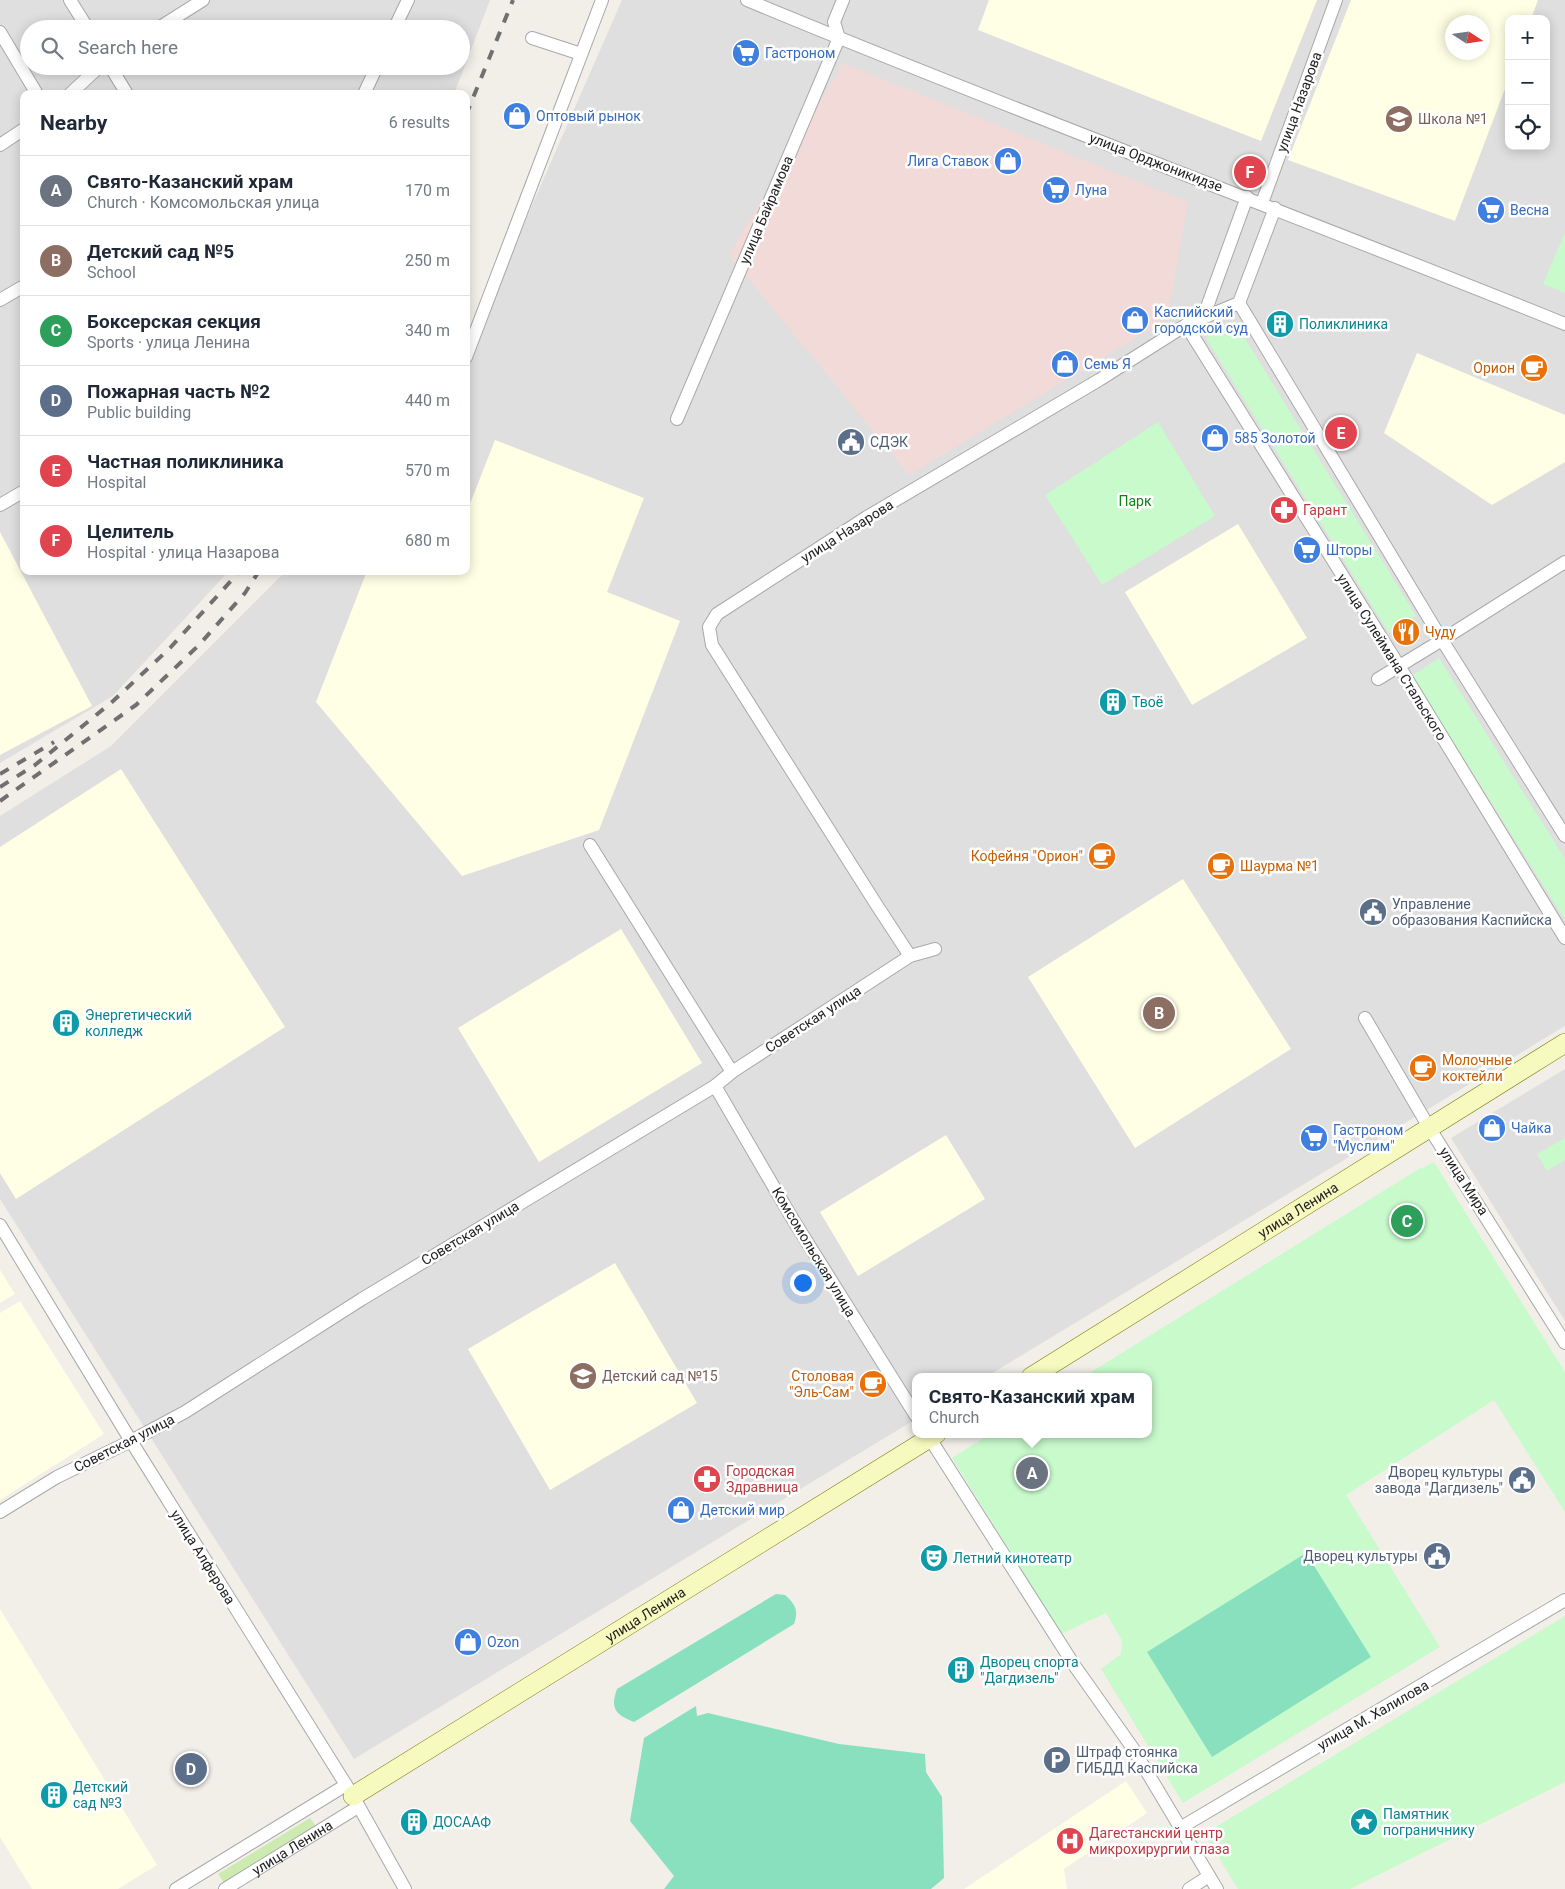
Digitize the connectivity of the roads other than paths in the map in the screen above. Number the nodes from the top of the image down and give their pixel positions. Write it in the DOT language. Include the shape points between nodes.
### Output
graph roads {
  1 [pos="70,0"];
  2 [pos="203,0"];
  3 [pos="408,0"];
  4 [pos="602,0"];
  5 [pos="747,0"];
  6 [pos="843,0"];
  7 [pos="1336,0"];
  8 [pos="82,20"];
  9 [pos="171,20"];
  10 [pos="398,20"];
  11 [pos="0,32"];
  12 [pos="532,38"];
  13 [pos="839,38"];
  14 [pos="581,54"];
  15 [pos="20,66"];
  16 [pos="26,75"];
  17 [pos="90,75"];
  18 [pos="115,75"];
  19 [pos="373,75"];
  20 [pos="35,90"];
  21 [pos="74,90"];
  22 [pos="125,90"];
  23 [pos="366,90"];
  24 [pos="20,132"];
  25 [pos="0,145"];
  26 [pos="1247,197"];
  27 [pos="1262,203"];
  28 [pos="1275,208"];
  29 [pos="20,288"];
  30 [pos="0,300"];
  31 [pos="1240,303"];
  32 [pos="1203,318"];
  33 [pos="1565,324"];
  34 [pos="1186,325"];
  35 [pos="470,346"];
  36 [pos="677,419"];
  37 [pos="20,493"];
  38 [pos="0,505"];
  39 [pos="1565,562"];
  40 [pos="1442,640"];
  41 [pos="1399,666"];
  42 [pos="1378,678"];
  43 [pos="1565,836"];
  44 [pos="590,844"];
  45 [pos="1565,938"];
  46 [pos="935,949"];
  47 [pos="910,956"];
  48 [pos="1366,1018"];
  49 [pos="1565,1044"];
  50 [pos="732,1072"];
  51 [pos="714,1086"];
  52 [pos="1430,1129"];
  53 [pos="0,1225"];
  54 [pos="1565,1343"];
  55 [pos="1036,1373"];
  56 [pos="912,1410"];
  57 [pos="928,1438"];
  58 [pos="932,1438"];
  59 [pos="131,1441"];
  60 [pos="0,1512"];
  61 [pos="1565,1600"];
  62 [pos="352,1796"];
  63 [pos="1180,1828"];
  64 [pos="1209,1876"];
  65 [pos="176,1889"];
  66 [pos="225,1889"];
  67 [pos="405,1889"];
  68 [pos="1189,1889"];
  69 [pos="1217,1889"];
  1 -- 8 [label="street"];
  2 -- 9 [label="street"];
  3 -- 10 [label="street"];
  4 -- 14 [label="street"];
  5 -- 13 [label="street, улица Орджоникидзе"];
  6 -- 13 [label="street, улица Байрамова" via="834,22"];
  7 -- 27 [label="street, улица Назарова"];
  11 -- 15 [label="street"];
  12 -- 14 [label="street"];
  13 -- 26 [label="street, улица Орджоникидзе"];
  13 -- 36 [label="street, улица Байрамова"];
  14 -- 35 [label="street"];
  16 -- 20 [label="street"];
  17 -- 21 [label="street"];
  18 -- 22 [label="street"];
  19 -- 23 [label="street"];
  24 -- 25 [label="street"];
  26 -- 27 [label="street, улица Орджоникидзе"];
  26 -- 32 [label="street"];
  27 -- 28 [label="street, улица Орджоникидзе"];
  28 -- 31 [label="street"];
  28 -- 33 [label="street, улица Орджоникидзе"];
  29 -- 30 [label="street"];
  31 -- 32 [label="street, улица Назарова"];
  31 -- 40 [label="street"];
  32 -- 34 [label="street, улица Назарова"];
  34 -- 41 [label="street, улица Сулеймана Стальского"];
  34 -- 47 [label="street, улица Назарова" via="867,517 717,614 709,628 712,645"];
  37 -- 38 [label="street"];
  39 -- 40 [label="street"];
  40 -- 41 [label="street"];
  40 -- 43 [label="street"];
  41 -- 42 [label="street"];
  41 -- 45 [label="street, улица Сулеймана Стальского"];
  44 -- 50 [label="street"];
  46 -- 47 [label="street, Советская улица"];
  47 -- 50 [label="street, Советская улица"];
  48 -- 52 [label="street, улица Мира"];
  49 -- 52 [label="street, улица Ленина"];
  50 -- 51 [label="street, Советская улица"];
  51 -- 56 [label="street, Комсомольская улица"];
  51 -- 59 [label="street, Советская улица" via="362,1299 185,1412"];
  52 -- 54 [label="street, улица Мира"];
  52 -- 55 [label="street, улица Ленина"];
  53 -- 59 [label="street, улица Алферова"];
  57 -- 62 [label="street, улица Ленина"];
  58 -- 63 [label="street" via="1074,1666 1132,1747"];
  59 -- 60 [label="street, Советская улица" via="57,1477"];
  59 -- 62 [label="street, улица Алферова"];
  61 -- 63 [label="street, улица М. Халилова"];
  62 -- 65 [label="street"];
  62 -- 66 [label="street, улица Ленина"];
  62 -- 67 [label="street, улица Алферова"];
  63 -- 64 [label="street"];
  64 -- 68 [label="street"];
  64 -- 69 [label="street"];
}
